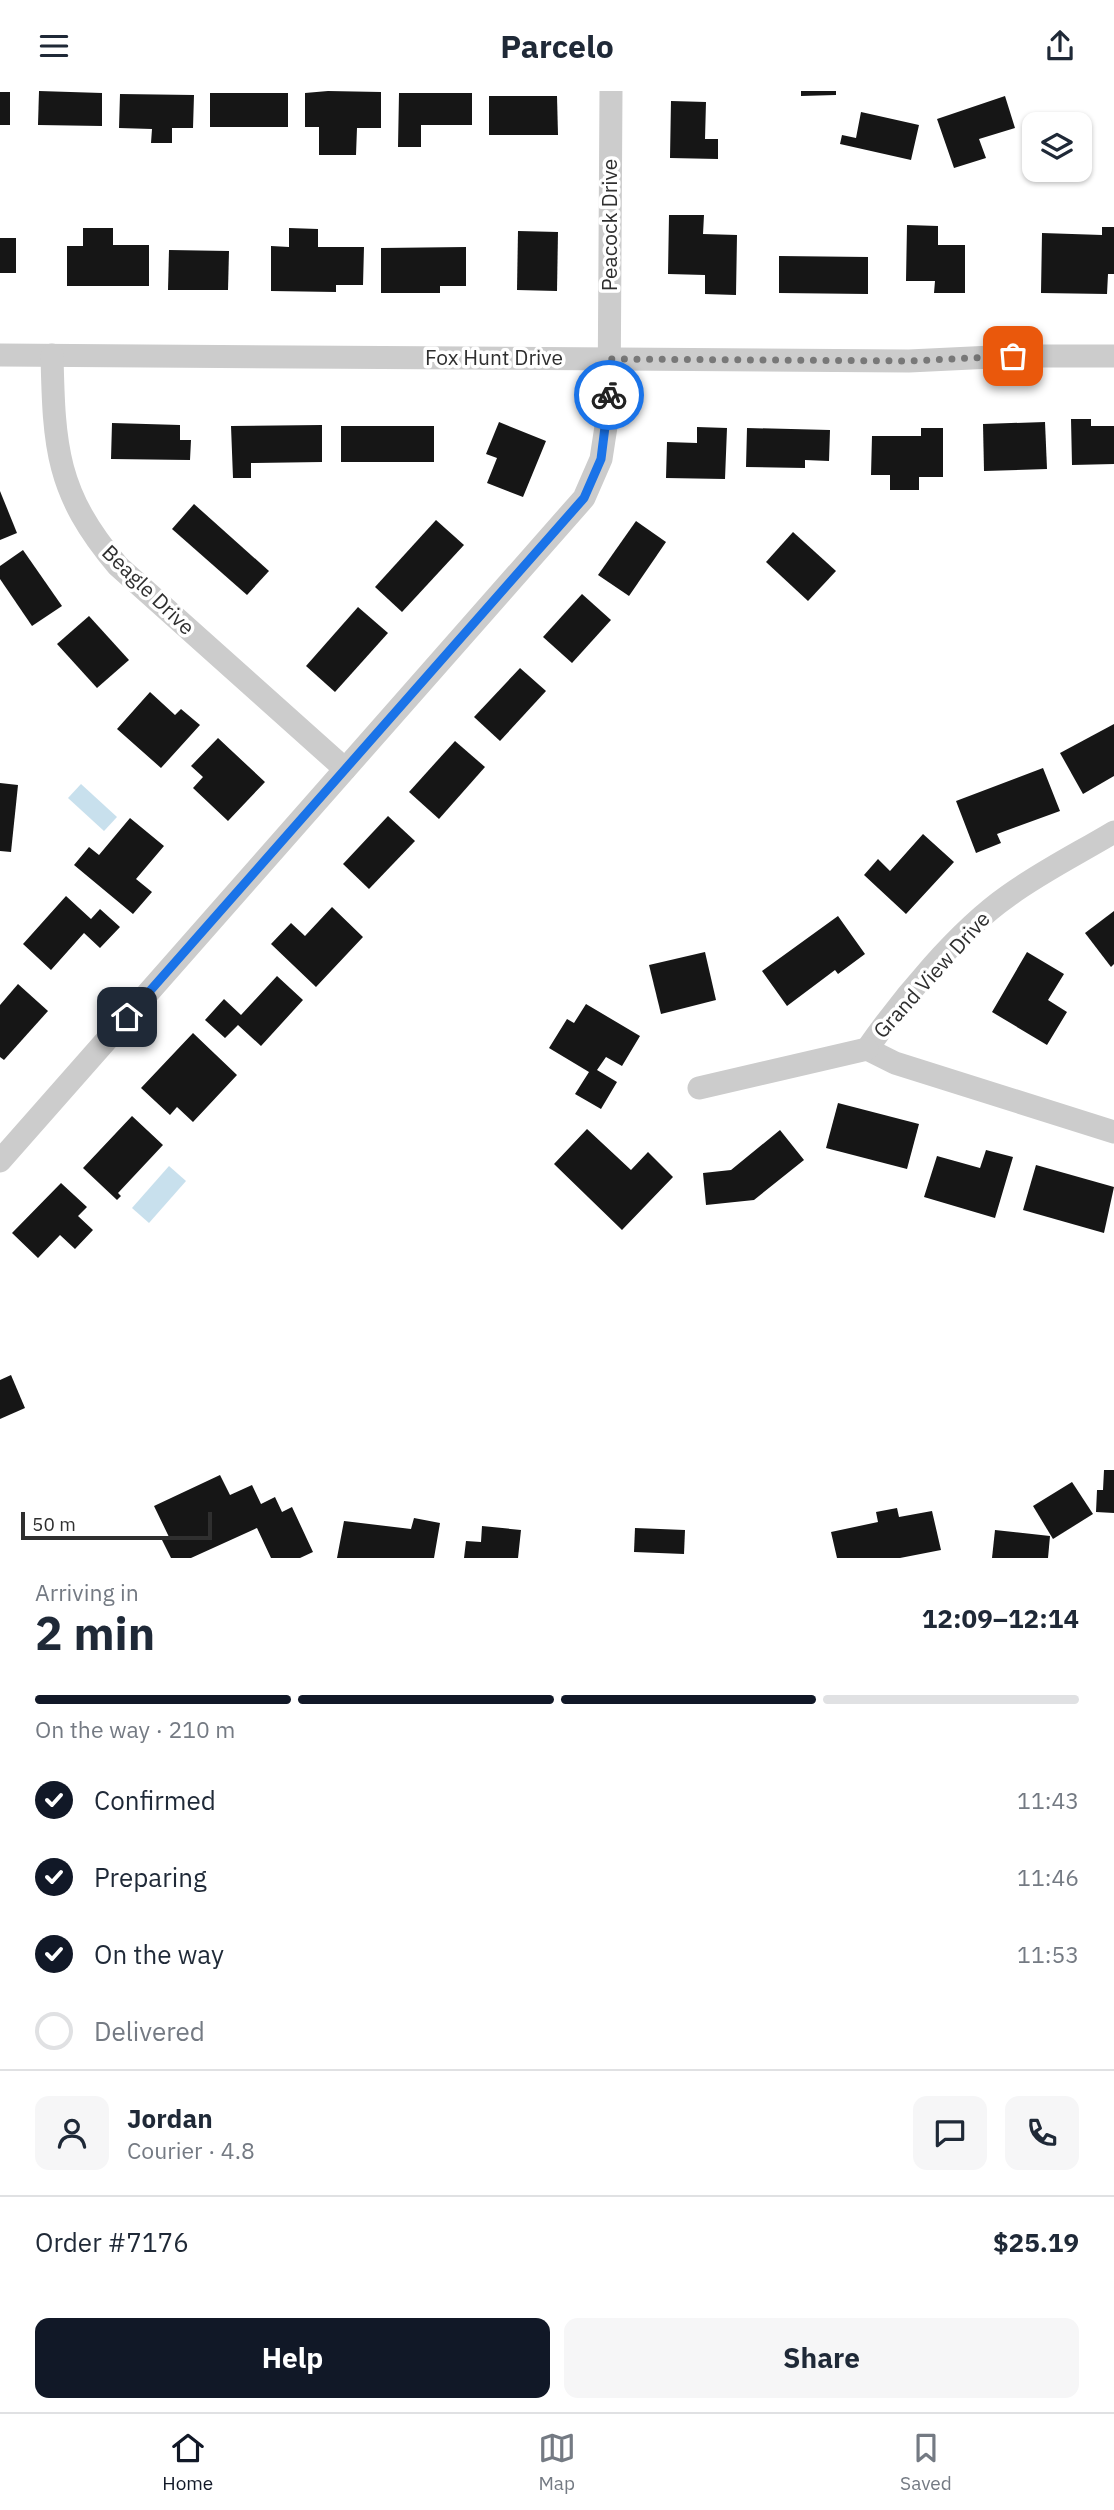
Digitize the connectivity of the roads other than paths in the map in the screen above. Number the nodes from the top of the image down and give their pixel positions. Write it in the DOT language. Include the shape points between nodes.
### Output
graph roads {
  1 [pos="611,91"];
  2 [pos="0,355"];
  3 [pos="52,355"];
  4 [pos="1114,356"];
  5 [pos="610,359"];
  6 [pos="345,769"];
  7 [pos="1114,832"];
  8 [pos="867,1049"];
  9 [pos="699,1088"];
  10 [pos="1114,1132"];
  11 [pos="0,1161"];
  1 -- 5 [label="street, Peacock Drive"];
  2 -- 3 [label="street, Fox Hunt Drive"];
  3 -- 5 [label="street, Fox Hunt Drive"];
  3 -- 6 [label="street, Beagle Drive" via="58,460 67,488 96,540 118,565"];
  4 -- 5 [label="street, Fox Hunt Drive" via="909,361"];
  5 -- 6 [label="street, Peacock Drive" via="605,438 584,498"];
  6 -- 11 [label="street, Peacock Drive"];
  7 -- 8 [label="street, Grand View Drive" via="1008,895 978,920 892,1014"];
  8 -- 9 [label="street"];
  8 -- 10 [label="street, Grand View Drive" via="895,1063"];
}
